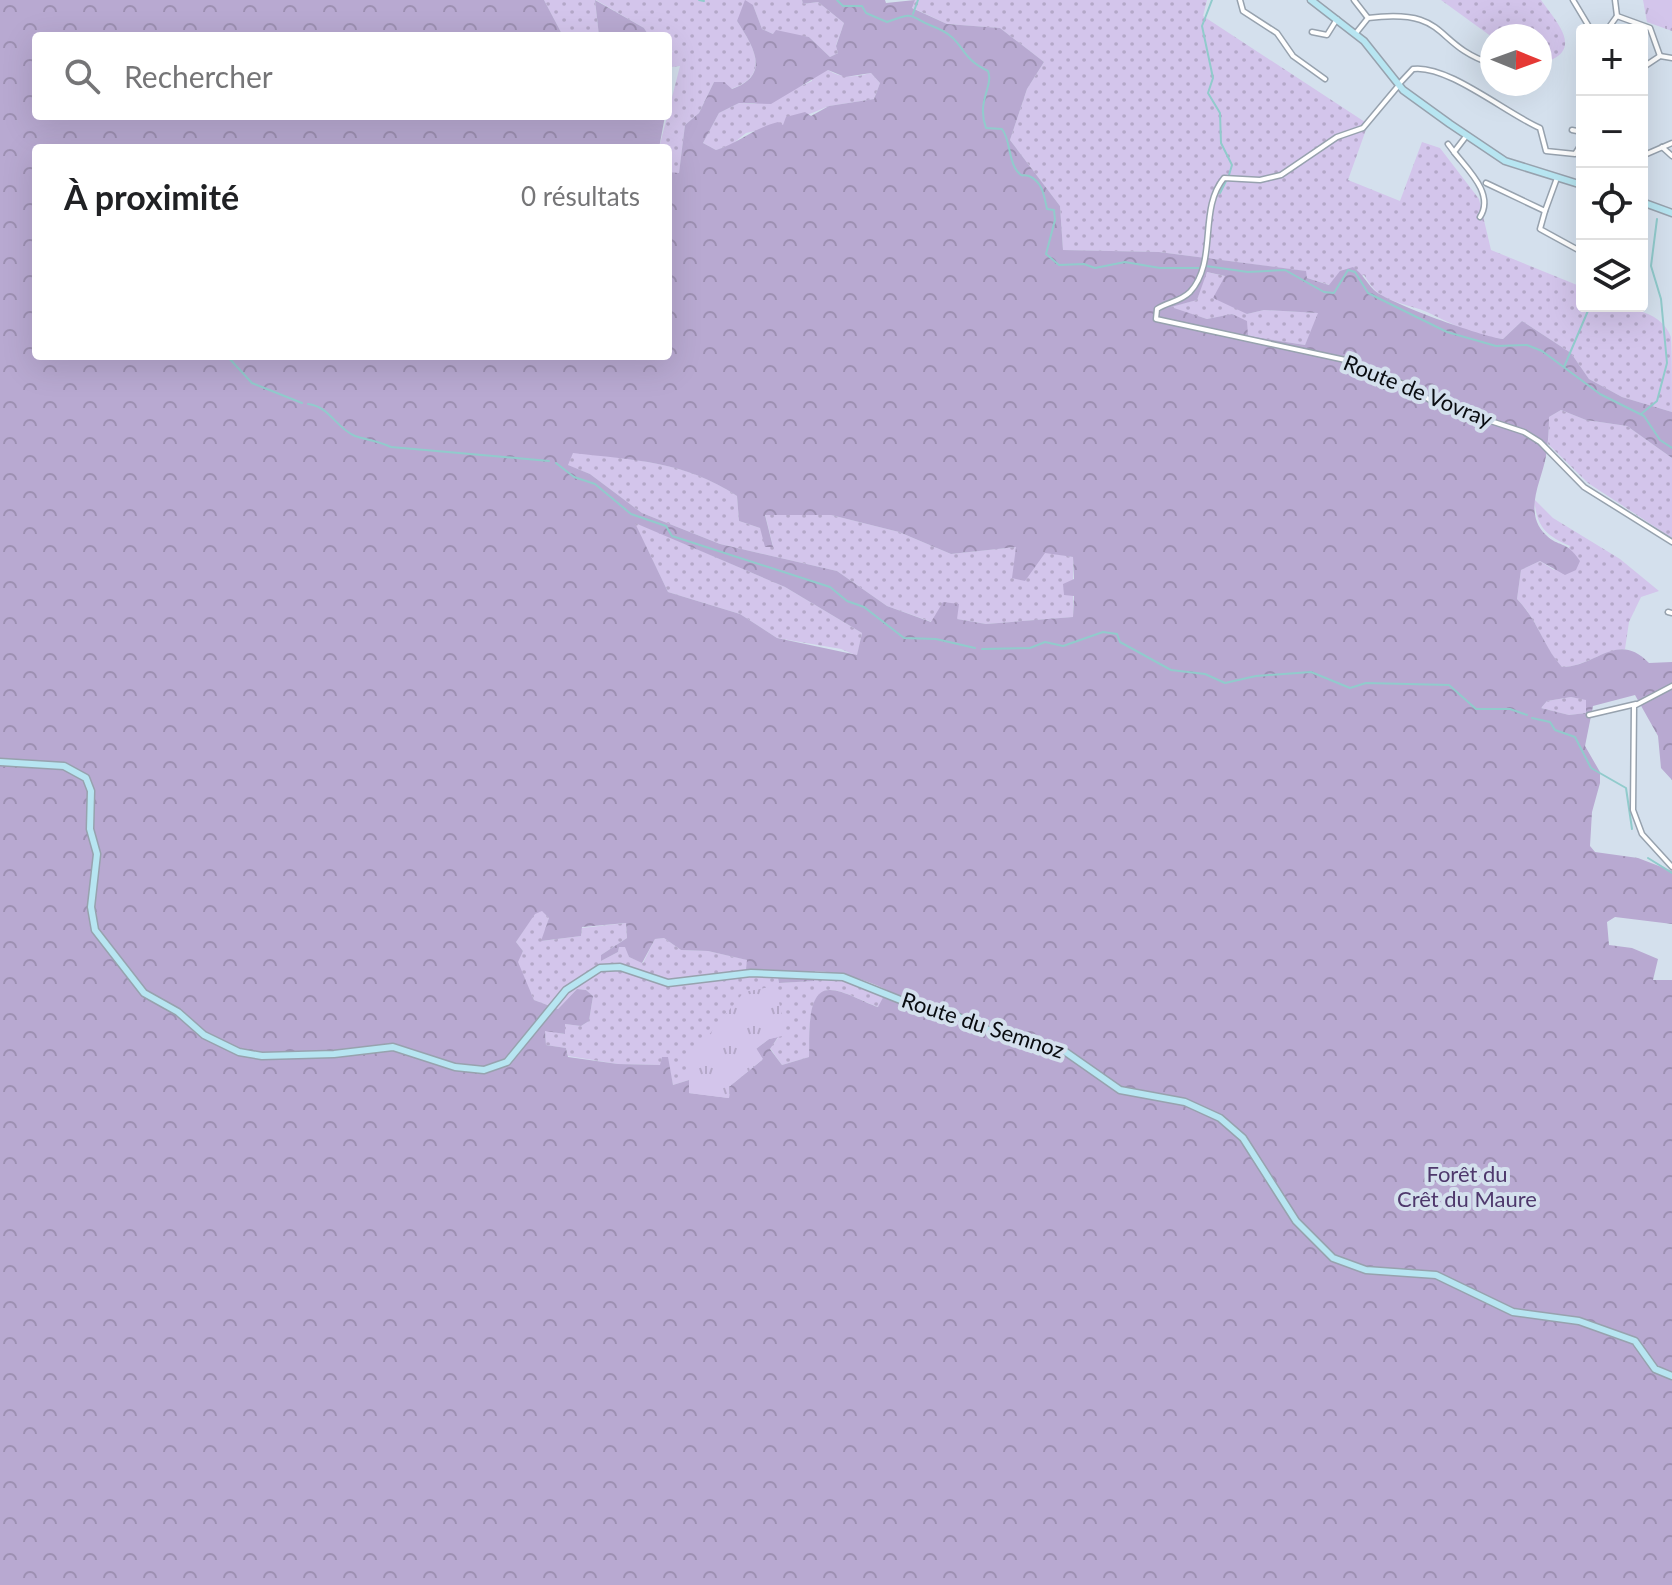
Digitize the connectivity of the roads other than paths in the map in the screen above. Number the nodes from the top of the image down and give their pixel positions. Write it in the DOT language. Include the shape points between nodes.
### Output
graph roads {
  1 [pos="1240,0"];
  2 [pos="1311,0"];
  3 [pos="1354,0"];
  4 [pos="1573,0"];
  5 [pos="1615,0"];
  6 [pos="1617,16"];
  7 [pos="1368,18"];
  8 [pos="1337,19"];
  9 [pos="1587,24"];
  10 [pos="1611,24"];
  11 [pos="1312,32"];
  12 [pos="1356,33"];
  13 [pos="1660,56"];
  14 [pos="1672,58"];
  15 [pos="1480,59"];
  16 [pos="1648,64"];
  17 [pos="1325,79"];
  18 [pos="1399,84"];
  19 [pos="1572,130"];
  20 [pos="1576,131"];
  21 [pos="1467,135"];
  22 [pos="1672,143"];
  23 [pos="1448,144"];
  24 [pos="1662,147"];
  25 [pos="1454,152"];
  26 [pos="1576,152"];
  27 [pos="1648,154"];
  28 [pos="1672,156"];
  29 [pos="1557,178"];
  30 [pos="1486,183"];
  31 [pos="1576,183"];
  32 [pos="1648,204"];
  33 [pos="1545,211"];
  34 [pos="1672,213"];
  35 [pos="1480,217"];
  36 [pos="1576,249"];
  37 [pos="1672,542"];
  38 [pos="1672,686"];
  39 [pos="1636,704"];
  40 [pos="1589,715"];
  41 [pos="0,762"];
  42 [pos="1672,867"];
  43 [pos="1672,1376"];
  1 -- 17 [label="street" via="1243,11 1277,33 1293,56"];
  2 -- 8 [label="main road"];
  3 -- 7 [label="street"];
  4 -- 9 [label="street"];
  5 -- 6 [label="street"];
  6 -- 10 [label="street"];
  6 -- 13 [label="street" via="1650,28"];
  7 -- 12 [label="street"];
  7 -- 15 [label="street" via="1421,18"];
  8 -- 11 [label="street" via="1327,35"];
  8 -- 12 [label="main road"];
  12 -- 18 [label="main road"];
  13 -- 14 [label="street"];
  13 -- 16 [label="street"];
  18 -- 21 [label="main road"];
  18 -- 26 [label="street" via="1413,69 1454,78 1540,128 1546,151"];
  18 -- 37 [label="street, Route de Vovray" via="1363,128 1337,137 1281,175 1224,178 1216,190 1203,268 1182,299 1157,309 1156,319 1350,361 1433,402 1524,432 1584,487"];
  19 -- 20 [label="street"];
  21 -- 25 [label="street"];
  21 -- 29 [label="main road" via="1505,161"];
  22 -- 24 [label="street"];
  23 -- 25 [label="street"];
  24 -- 27 [label="street"];
  24 -- 28 [label="street"];
  25 -- 35 [label="street" via="1483,193"];
  29 -- 31 [label="main road"];
  29 -- 33 [label="street"];
  30 -- 33 [label="street"];
  32 -- 34 [label="main road"];
  33 -- 36 [label="street" via="1540,229"];
  38 -- 39 [label="street"];
  39 -- 40 [label="street"];
  39 -- 42 [label="street" via="1633,810 1642,834"];
  41 -- 43 [label="main road, Route du Semnoz" via="64,766 86,778 97,854 91,907 95,930 138,989 204,1035 239,1052 343,1054 393,1047 455,1067 484,1070 511,1057 566,990 600,968 620,967 668,983 751,973 851,980 1002,1036 1060,1048 1120,1090 1185,1102 1220,1118 1243,1138 1302,1228 1333,1258 1366,1270 1436,1275 1513,1312 1579,1321 1635,1341 1655,1369"];
}
